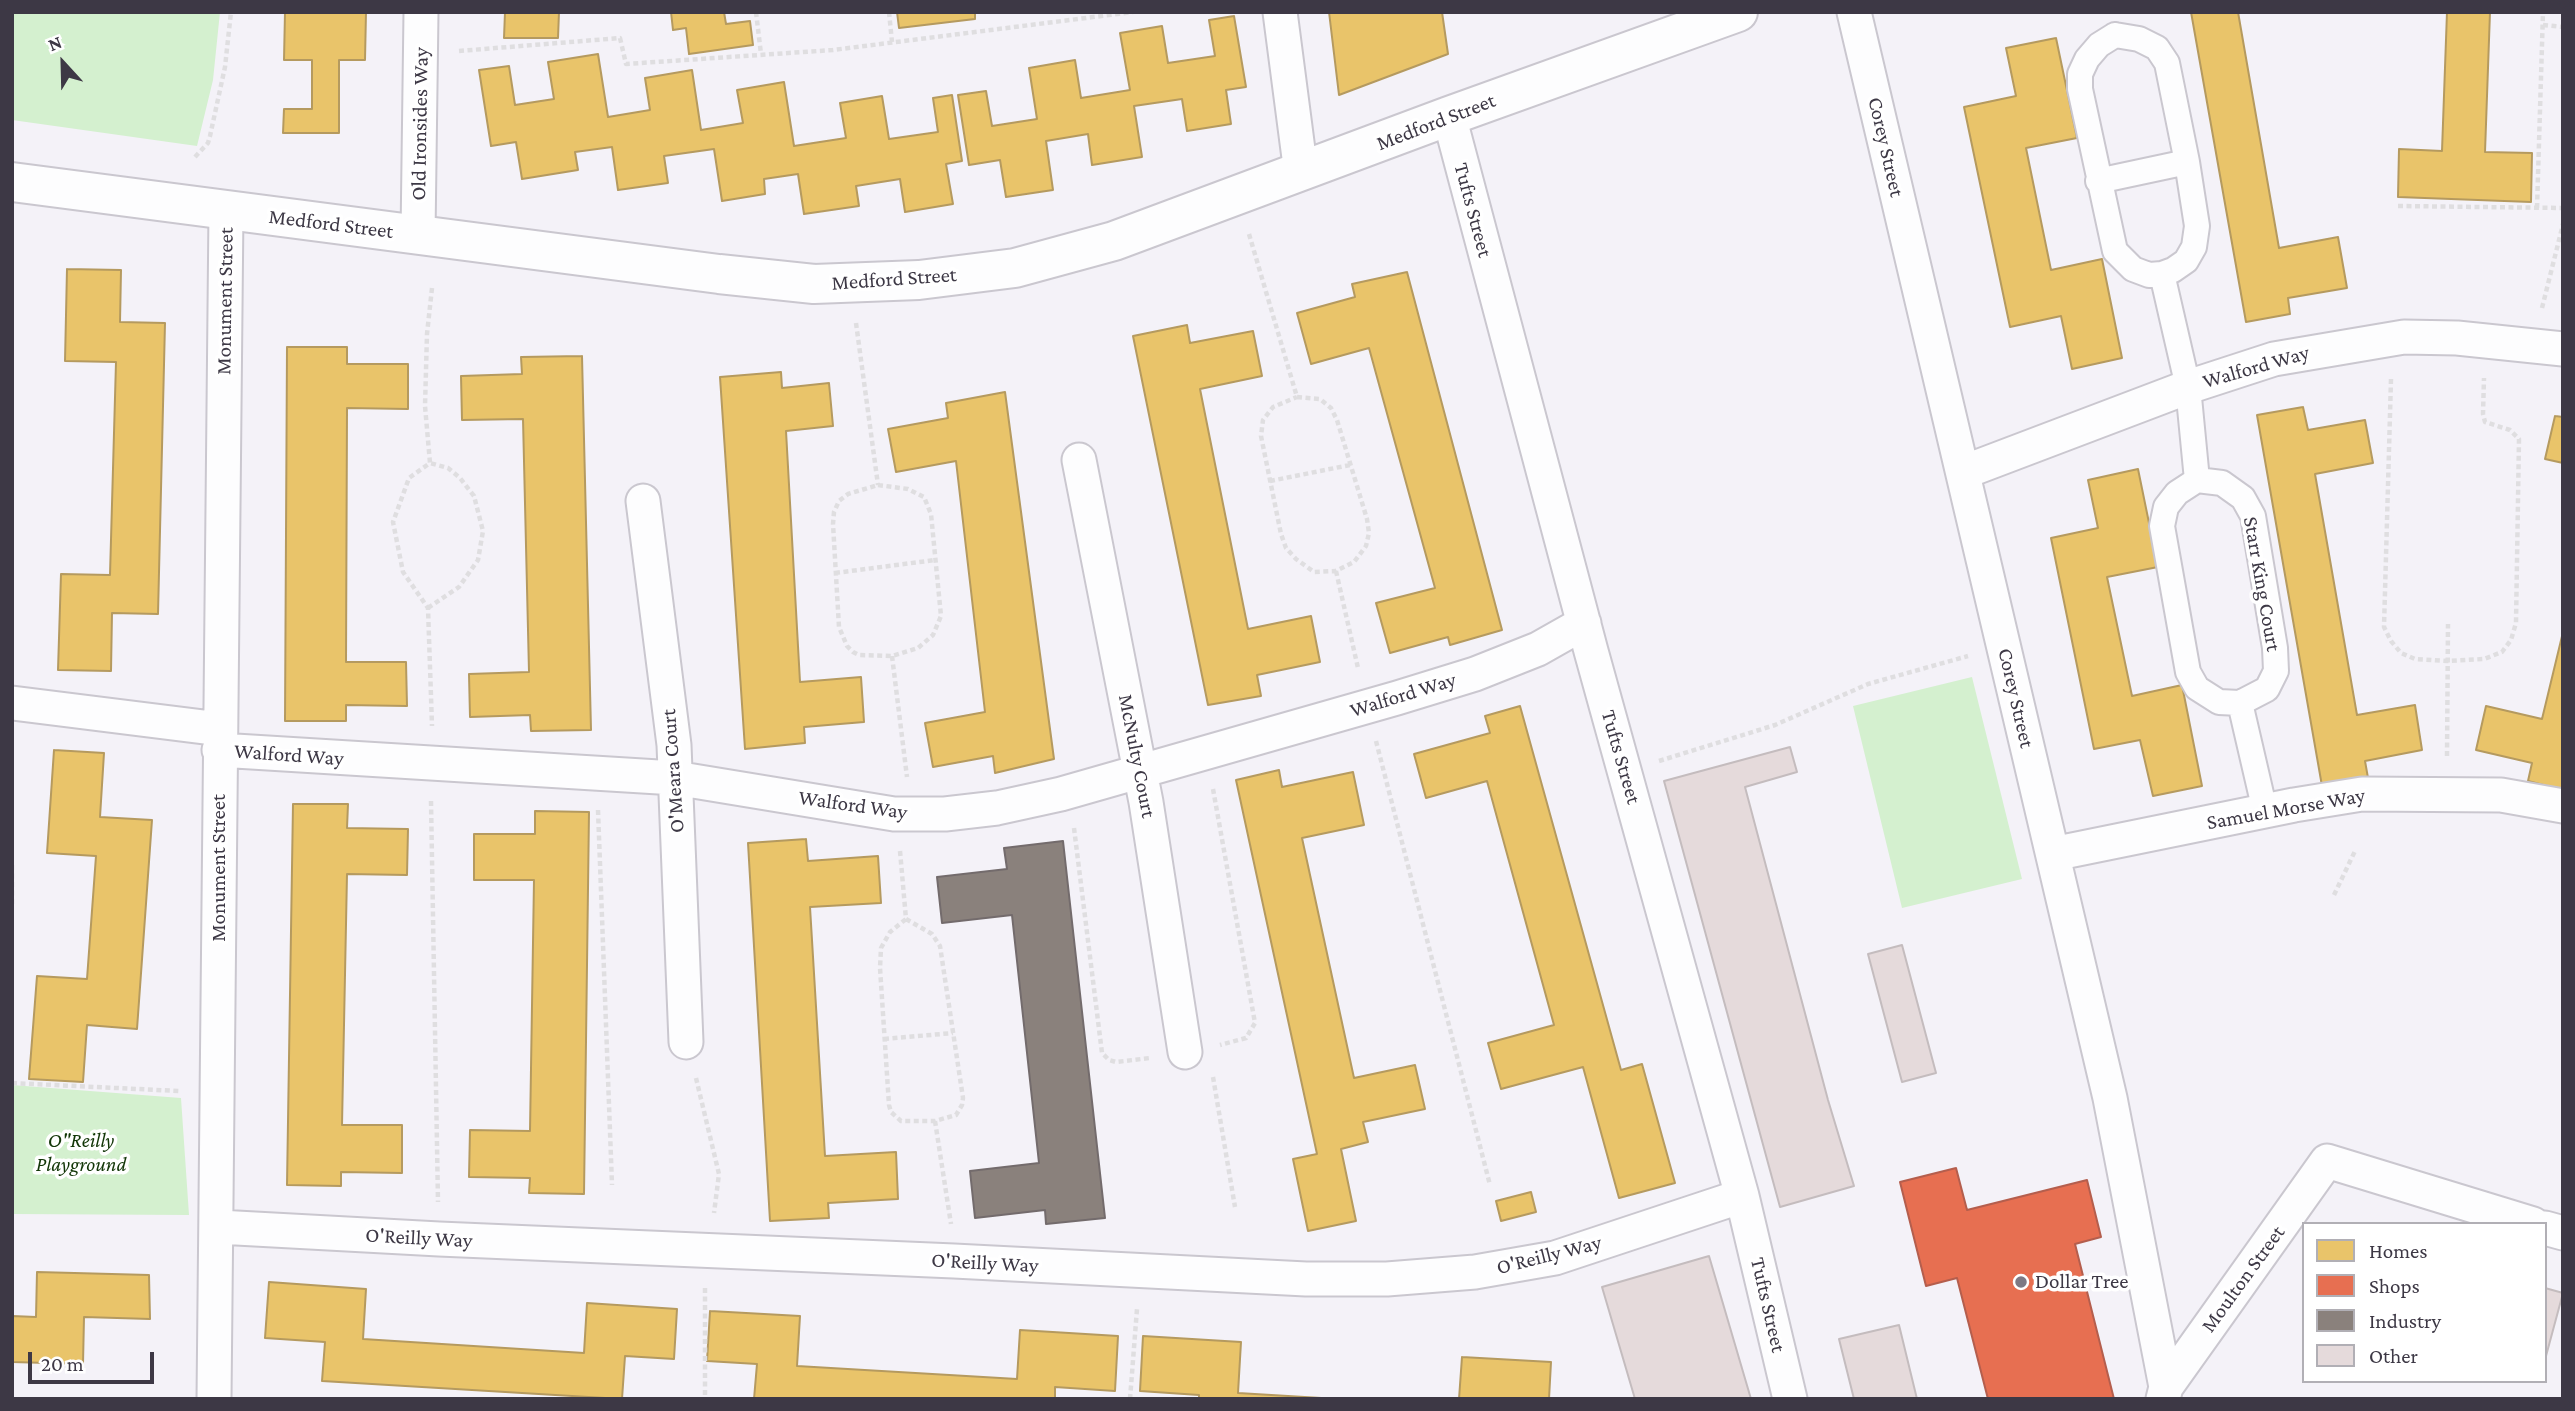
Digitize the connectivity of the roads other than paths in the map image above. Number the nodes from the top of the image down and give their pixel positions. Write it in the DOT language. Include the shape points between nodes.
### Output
graph roads {
  1 [pos="421,12"];
  2 [pos="1280,12"];
  3 [pos="1738,12"];
  4 [pos="1854,12"];
  5 [pos="1675,23"];
  6 [pos="2113,24"];
  7 [pos="1449,116"];
  8 [pos="2187,162"];
  9 [pos="1301,173"];
  10 [pos="2098,181"];
  11 [pos="12,182"];
  12 [pos="226,211"];
  13 [pos="418,235"];
  14 [pos="2162,274"];
  15 [pos="2563,349"];
  16 [pos="2188,387"];
  17 [pos="1079,460"];
  18 [pos="1964,472"];
  19 [pos="2197,480"];
  20 [pos="643,501"];
  21 [pos="1584,624"];
  22 [pos="12,703"];
  23 [pos="2240,703"];
  24 [pos="220,739"];
  25 [pos="1140,771"];
  26 [pos="675,778"];
  27 [pos="2563,806"];
  28 [pos="2265,811"];
  29 [pos="2053,853"];
  30 [pos="686,1042"];
  31 [pos="1185,1052"];
  32 [pos="1742,1196"];
  33 [pos="2526,1222"];
  34 [pos="218,1227"];
  35 [pos="2165,1393"];
  36 [pos="214,1399"];
  37 [pos="1790,1399"];
  1 -- 13 [label="street, Old Ironsides Way"];
  2 -- 9 [label="street"];
  3 -- 5 [label="main road, Medford Street"];
  4 -- 18 [label="street, Corey Street"];
  5 -- 7 [label="main road, Medford Street"];
  6 -- 8 [label="street" via="2157,48 2167,63"];
  6 -- 10 [label="street" via="2080,74"];
  7 -- 9 [label="main road, Medford Street"];
  7 -- 21 [label="street, Tufts Street"];
  8 -- 10 [label="street"];
  8 -- 14 [label="street" via="2197,226 2194,247 2186,261"];
  9 -- 13 [label="main road, Medford Street" via="1114,241 1015,268 919,279 814,284"];
  10 -- 14 [label="street" via="2115,251 2133,269"];
  11 -- 12 [label="main road, Medford Street"];
  12 -- 13 [label="main road, Medford Street"];
  12 -- 24 [label="street, Monument Street"];
  14 -- 16 [label="street"];
  15 -- 16 [label="street, Walford Way" via="2469,338 2404,337 2274,359"];
  16 -- 18 [label="street, Walford Way"];
  16 -- 19 [label="street"];
  17 -- 25 [label="street, McNulty Court"];
  18 -- 29 [label="street, Corey Street"];
  19 -- 23 [label="street" via="2176,492 2166,507 2162,526 2188,672 2197,688 2219,702"];
  19 -- 23 [label="street, Starr King Court" via="2222,482 2243,498 2253,516 2276,671 2267,689"];
  20 -- 26 [label="street, O'Meara Court"];
  21 -- 25 [label="street, Walford Way" via="1538,649 1475,674"];
  21 -- 32 [label="street, Tufts Street"];
  22 -- 24 [label="street, Walford Way"];
  23 -- 28 [label="street"];
  24 -- 26 [label="street, Walford Way"];
  24 -- 34 [label="street, Monument Street"];
  25 -- 26 [label="street, Walford Way" via="998,808 945,814 906,828 894,814"];
  25 -- 31 [label="street, McNulty Court"];
  26 -- 30 [label="street, O'Meara Court"];
  27 -- 28 [label="street, Samuel Morse Way" via="2501,795 2362,794"];
  28 -- 29 [label="street, Samuel Morse Way"];
  29 -- 35 [label="street, Corey Street" via="2110,1098"];
  32 -- 34 [label="street, O'Reilly Way" via="1555,1258 1475,1272 1387,1279 1306,1279"];
  32 -- 37 [label="street, Tufts Street"];
  33 -- 35 [label="street, Moulton Street" via="2328,1161"];
  34 -- 36 [label="street, Monument Street"];
}
